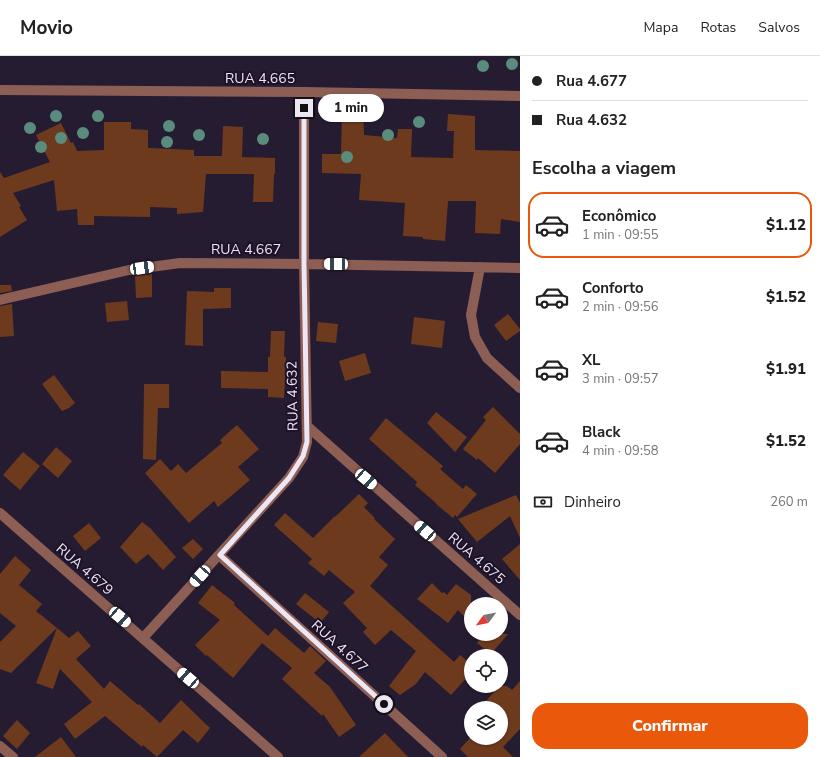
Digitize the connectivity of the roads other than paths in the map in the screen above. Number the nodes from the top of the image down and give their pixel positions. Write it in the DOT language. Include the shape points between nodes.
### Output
graph roads {
  1 [pos="0,90"];
  2 [pos="304,92"];
  3 [pos="520,96"];
  4 [pos="304,264"];
  5 [pos="480,267"];
  6 [pos="520,268"];
  7 [pos="0,300"];
  8 [pos="520,388"];
  9 [pos="307,426"];
  10 [pos="0,513"];
  11 [pos="220,555"];
  12 [pos="520,615"];
  13 [pos="144,638"];
  14 [pos="0,746"];
  15 [pos="13,757"];
  16 [pos="278,757"];
  17 [pos="442,757"];
  1 -- 2 [label="street, RUA 4.665"];
  2 -- 3 [label="street, RUA 4.665"];
  2 -- 4 [label="street, RUA 4.632"];
  4 -- 5 [label="street, RUA 4.667"];
  4 -- 7 [label="street, RUA 4.667" via="180,263 129,270"];
  4 -- 9 [label="street, RUA 4.632"];
  5 -- 6 [label="street, RUA 4.667"];
  5 -- 8 [label="street" via="471,315 476,337 487,358"];
  9 -- 11 [label="street, RUA 4.632" via="307,442 303,456 289,478"];
  9 -- 12 [label="street, RUA 4.675"];
  10 -- 13 [label="street, RUA 4.679"];
  11 -- 13 [label="street, RUA 4.632"];
  11 -- 17 [label="street, RUA 4.677"];
  13 -- 16 [label="street, RUA 4.679"];
  14 -- 15 [label="street"];
}
